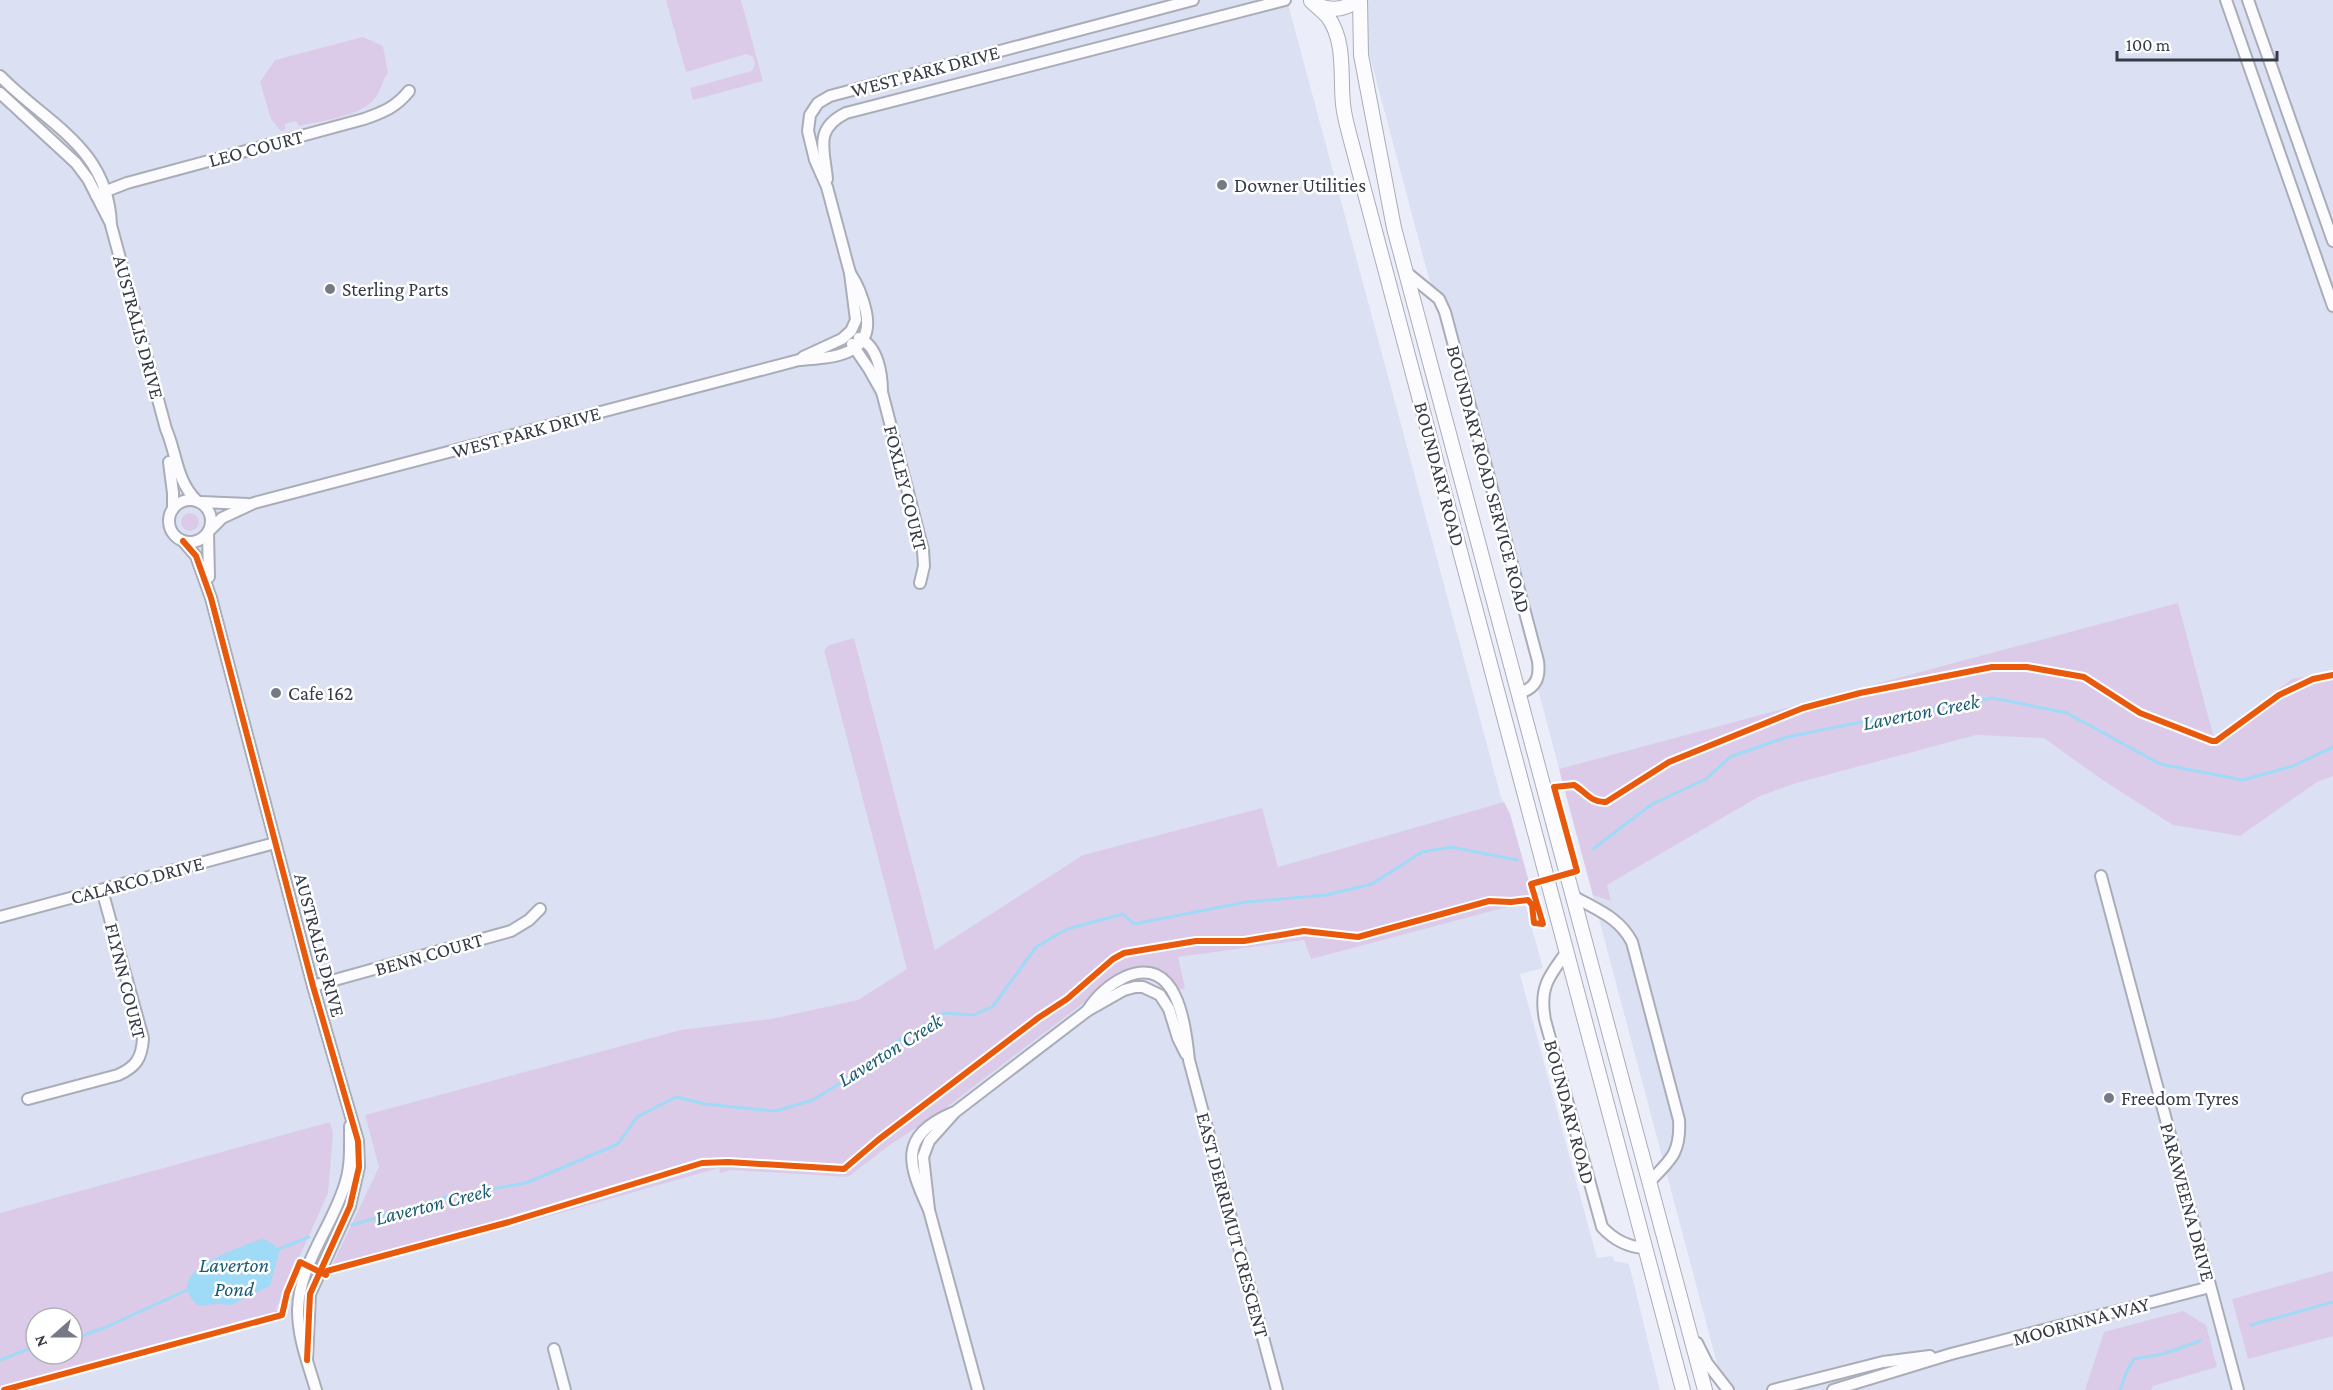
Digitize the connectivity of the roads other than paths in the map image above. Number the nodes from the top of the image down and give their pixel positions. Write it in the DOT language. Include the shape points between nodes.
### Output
graph roads {
  1 [pos="1193,0"];
  2 [pos="1285,0"];
  3 [pos="1359,0"];
  4 [pos="2226,0"];
  5 [pos="2248,0"];
  6 [pos="1310,1"];
  7 [pos="1063,35"];
  8 [pos="1048,39"];
  9 [pos="1061,57"];
  10 [pos="0,76"];
  11 [pos="410,91"];
  12 [pos="0,93"];
  13 [pos="810,115"];
  14 [pos="825,128"];
  15 [pos="2300,144"];
  16 [pos="2280,150"];
  17 [pos="827,187"];
  18 [pos="102,193"];
  19 [pos="2333,241"];
  20 [pos="1406,272"];
  21 [pos="850,273"];
  22 [pos="2333,306"];
  23 [pos="848,334"];
  24 [pos="864,340"];
  25 [pos="854,348"];
  26 [pos="799,360"];
  27 [pos="882,392"];
  28 [pos="166,429"];
  29 [pos="198,501"];
  30 [pos="254,504"];
  31 [pos="173,509"];
  32 [pos="209,531"];
  33 [pos="183,541"];
  34 [pos="920,584"];
  35 [pos="211,598"];
  36 [pos="1520,693"];
  37 [pos="1498,700"];
  38 [pos="275,843"];
  39 [pos="2101,876"];
  40 [pos="102,890"];
  41 [pos="1573,896"];
  42 [pos="540,909"];
  43 [pos="0,917"];
  44 [pos="1566,953"];
  45 [pos="313,986"];
  46 [pos="1087,1011"];
  47 [pos="1189,1060"];
  48 [pos="28,1099"];
  49 [pos="1650,1181"];
  50 [pos="1659,1217"];
  51 [pos="1645,1248"];
  52 [pos="2210,1287"];
  53 [pos="1689,1330"];
  54 [pos="554,1349"];
  55 [pos="1951,1354"];
  56 [pos="315,1390"];
  57 [pos="565,1390"];
  58 [pos="978,1390"];
  59 [pos="1277,1390"];
  60 [pos="1683,1390"];
  61 [pos="1705,1390"];
  62 [pos="1728,1390"];
  63 [pos="1773,1390"];
  64 [pos="1833,1390"];
  65 [pos="2238,1390"];
  1 -- 7 [label="street, WEST PARK DRIVE"];
  2 -- 9 [label="street, WEST PARK DRIVE"];
  3 -- 6 [label="main road" via="1331,9"];
  3 -- 20 [label="main road, BOUNDARY ROAD" via="1361,55"];
  4 -- 16 [label="street"];
  5 -- 15 [label="street"];
  6 -- 37 [label="main road, BOUNDARY ROAD" via="1328,17 1339,45 1343,104 1350,137"];
  7 -- 8 [label="street, WEST PARK DRIVE"];
  7 -- 9 [label="street"];
  8 -- 9 [label="street"];
  8 -- 13 [label="street, WEST PARK DRIVE" via="830,96 818,103"];
  9 -- 14 [label="street, WEST PARK DRIVE" via="846,113"];
  10 -- 18 [label="street, AUSTRALIS DRIVE" via="85,152 98,170"];
  11 -- 18 [label="street, LEO COURT" via="399,104 364,119"];
  12 -- 18 [label="street, AUSTRALIS DRIVE" via="76,163"];
  13 -- 14 [label="street"];
  13 -- 17 [label="street" via="810,142"];
  14 -- 17 [label="street"];
  15 -- 16 [label="street"];
  15 -- 19 [label="street"];
  16 -- 22 [label="street"];
  17 -- 21 [label="street"];
  18 -- 28 [label="street, AUSTRALIS DRIVE"];
  20 -- 36 [label="main road, BOUNDARY ROAD"];
  20 -- 36 [label="street, BOUNDARY ROAD SERVICE ROAD" via="1439,299 1445,312 1538,661 1537,680 1529,690"];
  21 -- 23 [label="street" via="856,320"];
  21 -- 24 [label="street" via="866,310 869,330"];
  23 -- 24 [label="street"];
  23 -- 25 [label="street, FOXLEY COURT"];
  23 -- 26 [label="street, WEST PARK DRIVE"];
  24 -- 25 [label="street, WEST PARK DRIVE"];
  24 -- 27 [label="street, FOXLEY COURT" via="878,361"];
  25 -- 26 [label="street, WEST PARK DRIVE"];
  25 -- 27 [label="street, FOXLEY COURT"];
  26 -- 30 [label="street, WEST PARK DRIVE"];
  27 -- 34 [label="street, FOXLEY COURT" via="923,550"];
  28 -- 29 [label="street, AUSTRALIS DRIVE" via="180,477"];
  28 -- 31 [label="street, AUSTRALIS DRIVE"];
  29 -- 30 [label="street, WEST PARK DRIVE"];
  29 -- 31 [label="street" via="182,501"];
  29 -- 32 [label="street" via="209,512"];
  30 -- 32 [label="street, WEST PARK DRIVE" via="222,518"];
  31 -- 33 [label="street" via="170,528"];
  32 -- 33 [label="street" via="197,541"];
  32 -- 35 [label="street, AUSTRALIS DRIVE"];
  33 -- 35 [label="street, AUSTRALIS DRIVE" via="196,556"];
  35 -- 38 [label="street, AUSTRALIS DRIVE"];
  36 -- 37 [label="main road"];
  36 -- 41 [label="main road, BOUNDARY ROAD"];
  37 -- 44 [label="main road, BOUNDARY ROAD"];
  38 -- 40 [label="street, CALARCO DRIVE"];
  38 -- 45 [label="street, AUSTRALIS DRIVE"];
  39 -- 52 [label="street, PARAWEENA DRIVE"];
  40 -- 43 [label="street, CALARCO DRIVE"];
  40 -- 48 [label="street, FLYNN COURT" via="143,1038 141,1057 130,1070 118,1075"];
  41 -- 49 [label="main road, BOUNDARY ROAD"];
  41 -- 49 [label="street" via="1616,920 1632,942 1679,1120 1677,1149"];
  42 -- 45 [label="street, BENN COURT" via="525,923 504,933"];
  44 -- 51 [label="main road, BOUNDARY ROAD"];
  44 -- 51 [label="street, BOUNDARY ROAD" via="1543,991 1545,1020 1602,1227 1627,1245"];
  45 -- 56 [label="street, AUSTRALIS DRIVE" via="358,1141 359,1167 350,1206 310,1294 307,1360"];
  46 -- 47 [label="street, EAST DERRIMUT CRESCENT" via="1129,988 1153,990 1166,1001"];
  46 -- 47 [label="street, EAST DERRIMUT CRESCENT" via="1121,979 1143,972 1156,974 1170,986 1179,1005"];
  46 -- 58 [label="street, EAST DERRIMUT CRESCENT" via="955,1112 936,1120 920,1133 913,1149 916,1176 929,1210"];
  47 -- 59 [label="street, EAST DERRIMUT CRESCENT"];
  49 -- 50 [label="main road, BOUNDARY ROAD"];
  50 -- 51 [label="main road"];
  50 -- 53 [label="main road, BOUNDARY ROAD"];
  51 -- 60 [label="main road, BOUNDARY ROAD"];
  52 -- 55 [label="street, MOORINNA WAY"];
  52 -- 65 [label="street, PARAWEENA DRIVE"];
  53 -- 61 [label="main road, BOUNDARY ROAD"];
  53 -- 62 [label="street" via="1707,1364"];
  54 -- 57 [label="street"];
  55 -- 63 [label="street, MOORINNA WAY" via="1883,1362"];
  55 -- 64 [label="street, MOORINNA WAY"];
}
